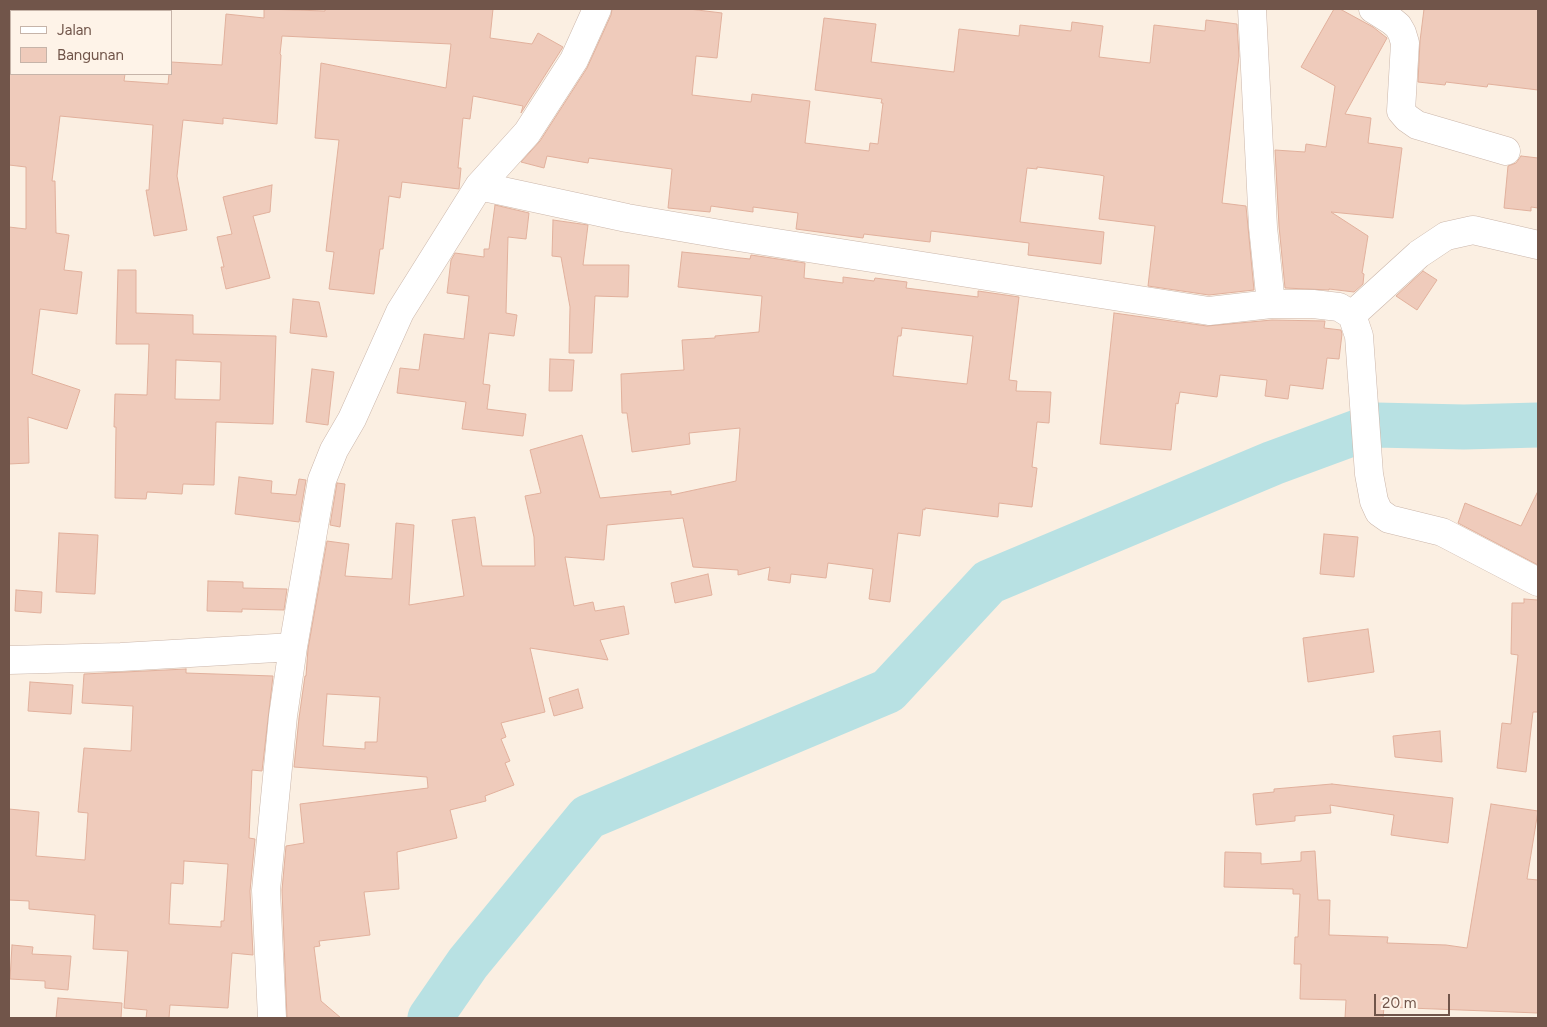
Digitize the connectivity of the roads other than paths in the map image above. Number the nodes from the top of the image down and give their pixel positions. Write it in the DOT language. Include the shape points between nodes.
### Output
graph roads {
  1 [pos="597,9"];
  2 [pos="1252,9"];
  3 [pos="1373,9"];
  4 [pos="1506,151"];
  5 [pos="479,186"];
  6 [pos="1538,245"];
  7 [pos="1271,304"];
  8 [pos="1352,315"];
  9 [pos="1538,582"];
  10 [pos="293,647"];
  11 [pos="9,660"];
  12 [pos="272,1018"];
  1 -- 5 [label="street" via="574,60 527,133"];
  2 -- 7 [label="street" via="1263,228"];
  3 -- 4 [label="street" via="1398,26 1405,42 1401,111 1407,118 1416,125"];
  5 -- 7 [label="street" via="627,218 1209,312"];
  5 -- 10 [label="street" via="400,312 352,419 334,450 322,480"];
  6 -- 8 [label="street" via="1473,230 1446,236 1419,254"];
  7 -- 8 [label="street" via="1339,307"];
  8 -- 9 [label="street" via="1359,336 1369,474 1374,501 1380,512 1389,519 1442,532"];
  10 -- 11 [label="street"];
  10 -- 12 [label="street" via="266,890"];
}
